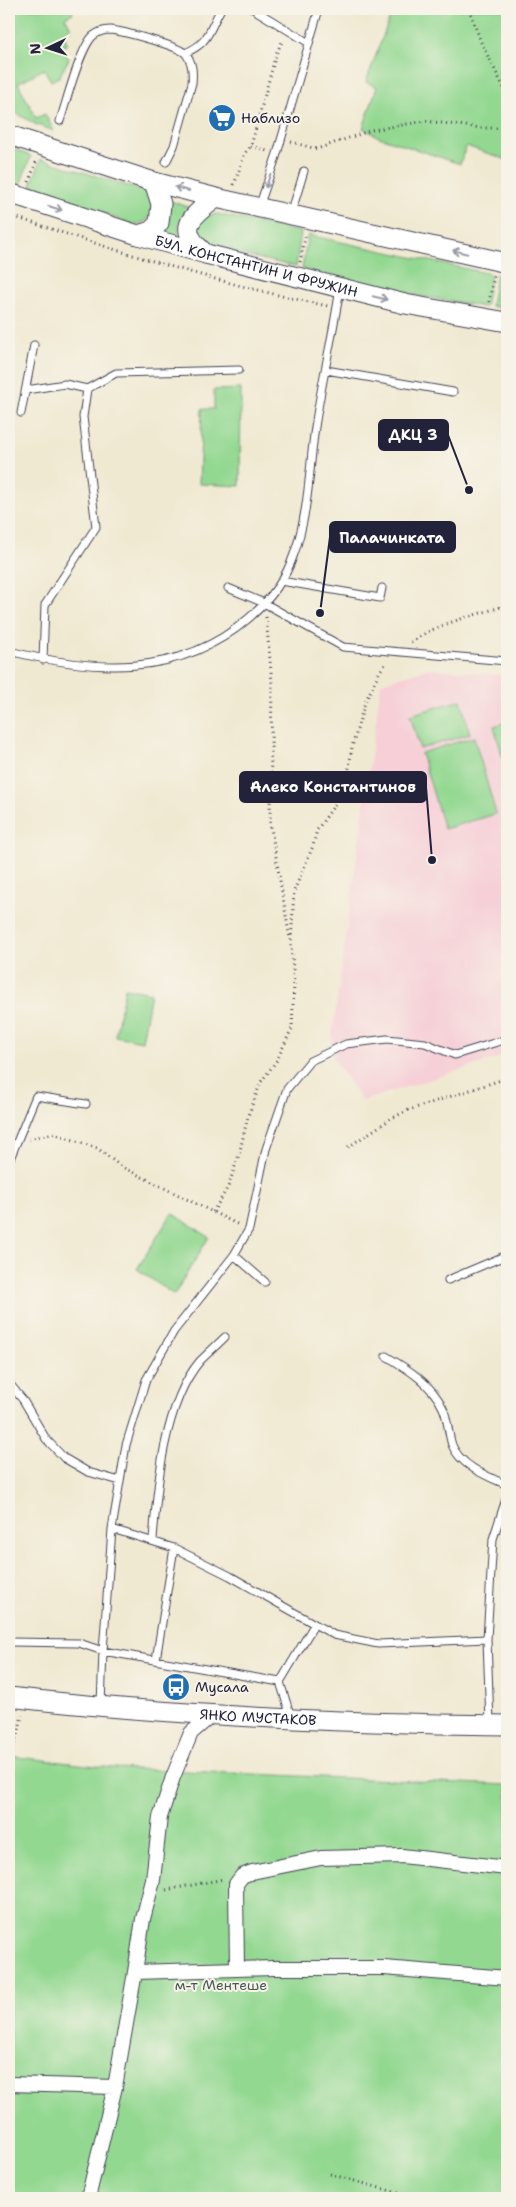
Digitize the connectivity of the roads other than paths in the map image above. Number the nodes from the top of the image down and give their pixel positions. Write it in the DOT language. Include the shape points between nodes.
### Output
graph roads {
  1 [pos="221,9"];
  2 [pos="253,9"];
  3 [pos="319,9"];
  4 [pos="309,43"];
  5 [pos="186,53"];
  6 [pos="60,121"];
  7 [pos="9,135"];
  8 [pos="166,162"];
  9 [pos="304,171"];
  10 [pos="154,182"];
  11 [pos="16,195"];
  12 [pos="216,198"];
  13 [pos="259,207"];
  14 [pos="291,214"];
  15 [pos="138,235"];
  16 [pos="206,254"];
  17 [pos="502,262"];
  18 [pos="340,288"];
  19 [pos="507,322"];
  20 [pos="34,345"];
  21 [pos="239,370"];
  22 [pos="326,370"];
  23 [pos="87,389"];
  24 [pos="26,390"];
  25 [pos="453,392"];
  26 [pos="21,413"];
  27 [pos="281,581"];
  28 [pos="228,588"];
  29 [pos="382,588"];
  30 [pos="264,603"];
  31 [pos="9,651"];
  32 [pos="43,660"];
  33 [pos="507,661"];
  34 [pos="507,1039"];
  35 [pos="86,1104"];
  36 [pos="9,1161"];
  37 [pos="234,1255"];
  38 [pos="507,1255"];
  39 [pos="448,1280"];
  40 [pos="265,1282"];
  41 [pos="225,1338"];
  42 [pos="386,1356"];
  43 [pos="9,1383"];
  44 [pos="120,1481"];
  45 [pos="507,1485"];
  46 [pos="507,1496"];
  47 [pos="112,1529"];
  48 [pos="153,1540"];
  49 [pos="174,1548"];
  50 [pos="314,1625"];
  51 [pos="487,1639"];
  52 [pos="9,1642"];
  53 [pos="103,1651"];
  54 [pos="156,1660"];
  55 [pos="280,1682"];
  56 [pos="17,1698"];
  57 [pos="101,1708"];
  58 [pos="212,1715"];
  59 [pos="292,1719"];
  60 [pos="499,1725"];
  61 [pos="507,1868"];
  62 [pos="237,1969"];
  63 [pos="134,1972"];
  64 [pos="507,1978"];
  65 [pos="9,2084"];
  66 [pos="115,2087"];
  67 [pos="88,2198"];
  1 -- 5 [label="lane" via="205,42"];
  2 -- 4 [label="lane"];
  3 -- 4 [label="lane"];
  4 -- 13 [label="lane, one-way" via="278,154"];
  5 -- 6 [label="lane" via="111,30 101,31 84,48"];
  5 -- 8 [label="lane" via="192,66 192,84 174,146"];
  7 -- 10 [label="street"];
  9 -- 14 [label="lane"];
  12 -- 10 [label="street, one-way"];
  10 -- 15 [label="street" via="161,204 159,223 151,231"];
  11 -- 15 [label="street, БУЛ. КОНСТАНТИН И ФРУЖИН, one-way"];
  12 -- 13 [label="street"];
  12 -- 16 [label="street" via="200,209 188,226 190,240"];
  13 -- 14 [label="street"];
  17 -- 14 [label="street, one-way"];
  15 -- 16 [label="street, БУЛ. КОНСТАНТИН И ФРУЖИН"];
  16 -- 18 [label="street, БУЛ. КОНСТАНТИН И ФРУЖИН"];
  18 -- 19 [label="street, БУЛ. КОНСТАНТИН И ФРУЖИН, one-way" via="405,304"];
  18 -- 22 [label="lane"];
  20 -- 24 [label="lane"];
  21 -- 23 [label="lane" via="116,373"];
  22 -- 25 [label="lane"];
  22 -- 27 [label="lane" via="315,426 303,526"];
  23 -- 24 [label="lane" via="64,384"];
  23 -- 32 [label="lane" via="83,416 96,527 45,605"];
  24 -- 26 [label="lane"];
  27 -- 29 [label="lane" via="380,598"];
  27 -- 30 [label="lane"];
  28 -- 30 [label="lane"];
  30 -- 32 [label="lane" via="231,634 178,658 116,667"];
  30 -- 33 [label="lane" via="342,647"];
  31 -- 32 [label="lane"];
  34 -- 37 [label="lane" via="455,1055 425,1043 388,1039 346,1044 310,1061 287,1089 266,1149 248,1229"];
  35 -- 36 [label="lane" via="36,1096"];
  37 -- 40 [label="lane"];
  37 -- 44 [label="lane" via="174,1331 146,1380 126,1445"];
  38 -- 39 [label="lane"];
  41 -- 48 [label="lane" via="199,1362 178,1399 165,1444"];
  42 -- 45 [label="lane" via="410,1370 430,1388 443,1408 453,1448 474,1471"];
  43 -- 44 [label="lane" via="46,1439 64,1458 88,1472"];
  44 -- 47 [label="lane"];
  46 -- 51 [label="lane" via="493,1539"];
  47 -- 48 [label="lane"];
  47 -- 53 [label="lane"];
  48 -- 49 [label="lane"];
  49 -- 50 [label="lane"];
  49 -- 54 [label="lane"];
  50 -- 51 [label="lane" via="334,1635 378,1644"];
  50 -- 55 [label="lane"];
  51 -- 60 [label="lane"];
  52 -- 53 [label="lane" via="79,1643"];
  53 -- 54 [label="lane"];
  53 -- 57 [label="lane"];
  54 -- 55 [label="lane"];
  55 -- 59 [label="lane"];
  56 -- 57 [label="street, ЯНКО МУСТАКОВ"];
  57 -- 58 [label="street, ЯНКО МУСТАКОВ"];
  58 -- 59 [label="street, ЯНКО МУСТАКОВ"];
  58 -- 63 [label="street" via="190,1733 160,1817 150,1892"];
  59 -- 60 [label="street, ЯНКО МУСТАКОВ"];
  61 -- 62 [label="street" via="402,1856 321,1858 252,1872 242,1876 236,1884"];
  62 -- 63 [label="street"];
  62 -- 64 [label="street" via="384,1968"];
  63 -- 66 [label="street"];
  65 -- 66 [label="street"];
  66 -- 67 [label="street"];
}
